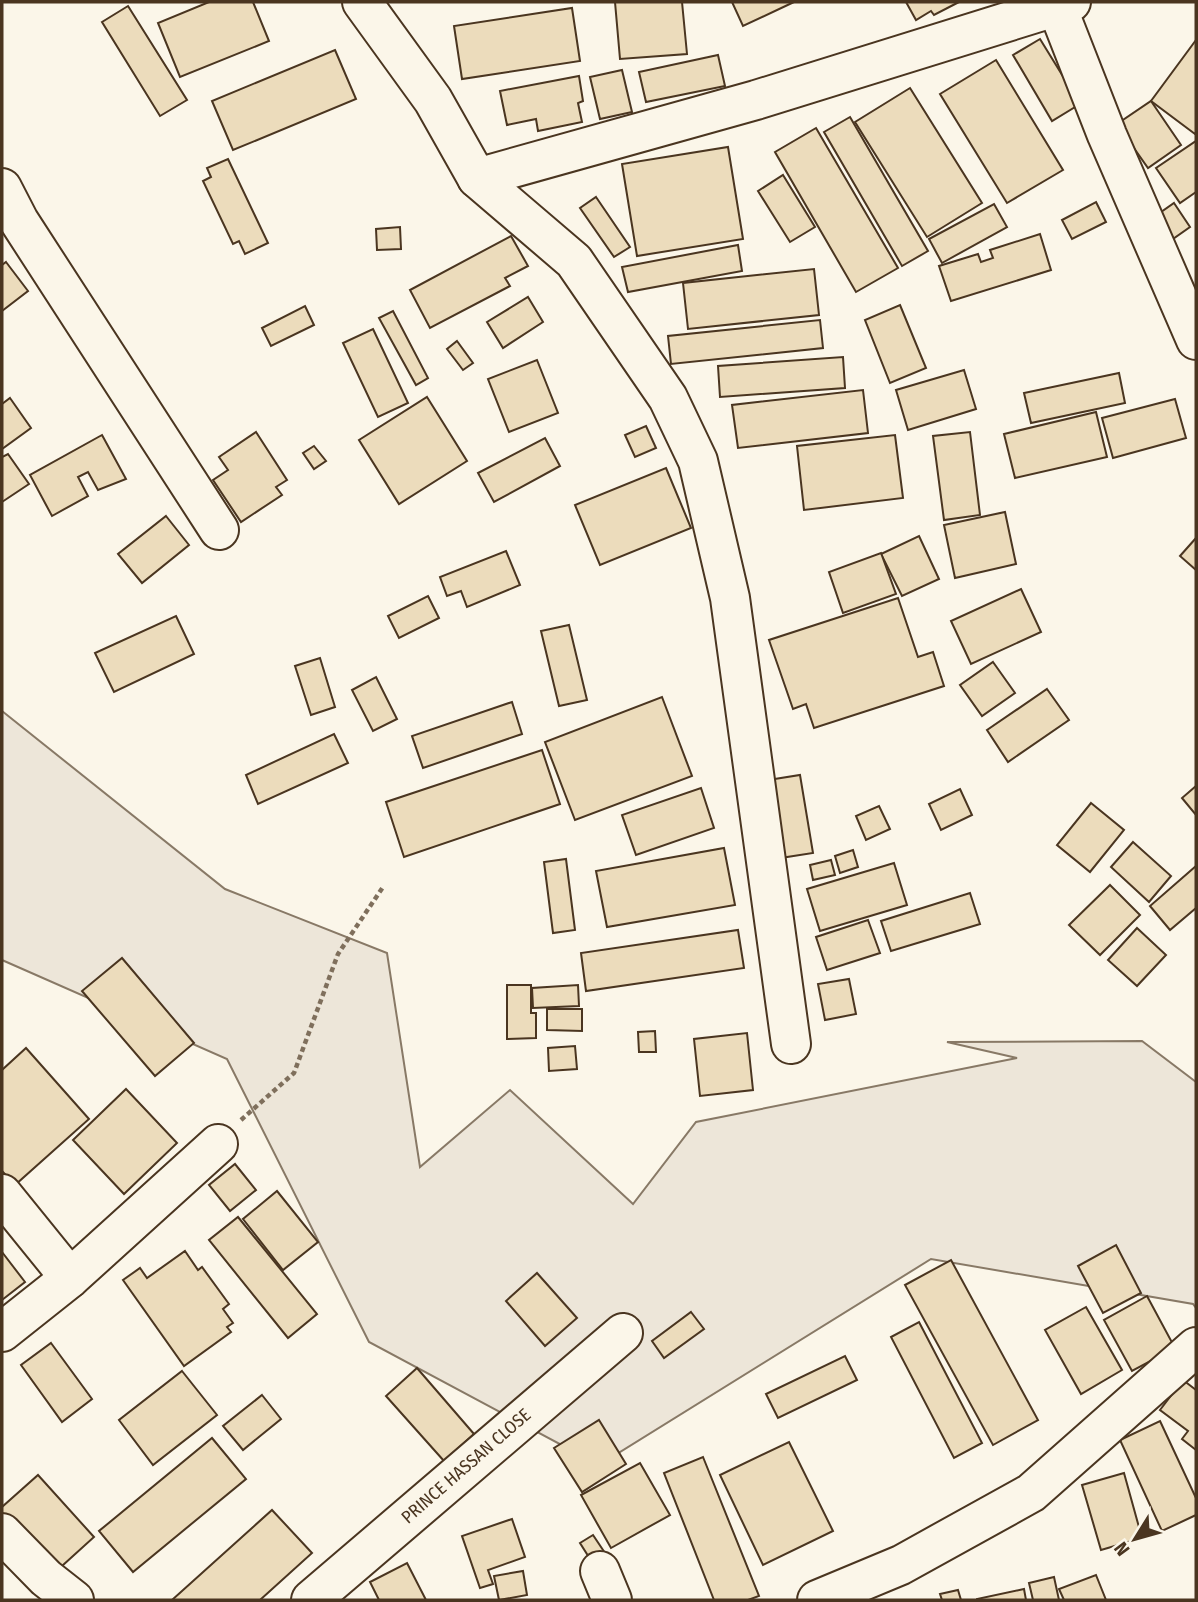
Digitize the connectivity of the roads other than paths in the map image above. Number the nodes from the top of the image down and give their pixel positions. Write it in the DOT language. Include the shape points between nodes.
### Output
graph roads {
  1 [pos="362,2"];
  2 [pos="1064,4"];
  3 [pos="477,178"];
  4 [pos="2,188"];
  5 [pos="1196,340"];
  6 [pos="219,530"];
  7 [pos="791,1044"];
  8 [pos="218,1144"];
  9 [pos="2,1194"];
  10 [pos="70,1278"];
  11 [pos="2,1332"];
  12 [pos="623,1333"];
  13 [pos="1196,1347"];
  14 [pos="2,1533"];
  15 [pos="74,1600"];
  16 [pos="311,1600"];
  17 [pos="817,1600"];
  1 -- 3 [label="street" via="433,100"];
  2 -- 3 [label="street" via="756,100"];
  2 -- 5 [label="street" via="1112,147"];
  3 -- 7 [label="street" via="574,261 668,398 698,461 730,598"];
  4 -- 6 [label="street"];
  8 -- 10 [label="street"];
  9 -- 10 [label="street"];
  10 -- 11 [label="street"];
  12 -- 16 [label="street, PRINCE HASSAN CLOSE"];
  13 -- 17 [label="street" via="1031,1493 901,1565"];
  14 -- 15 [label="street"];
}
